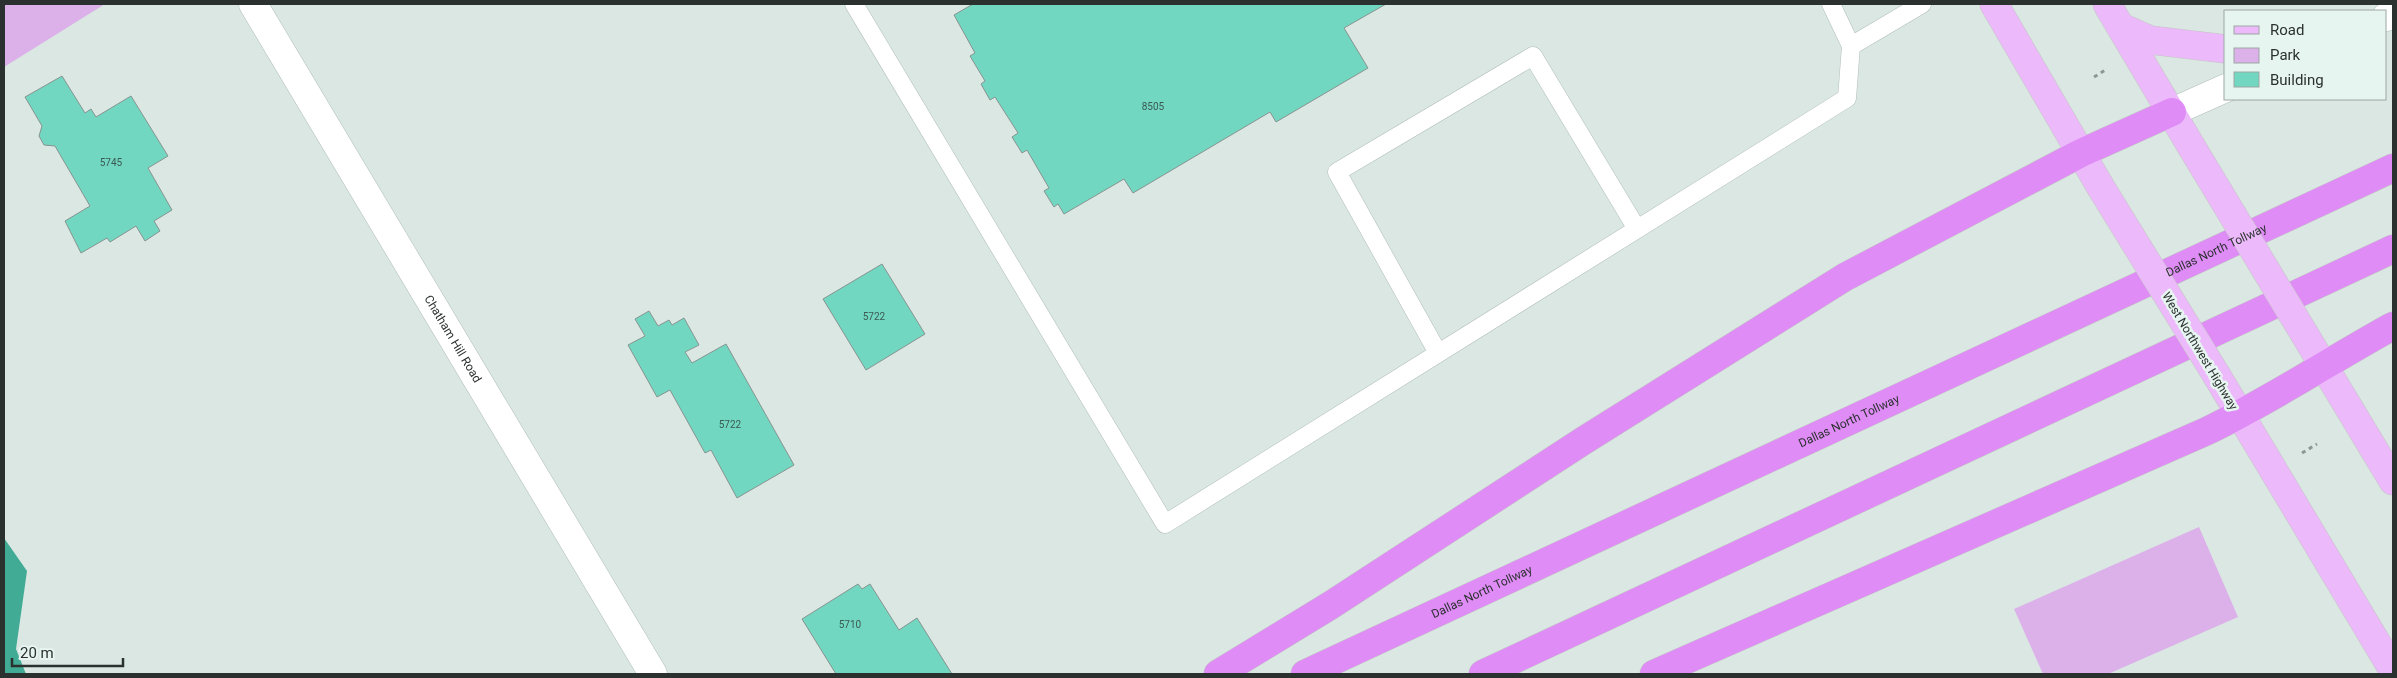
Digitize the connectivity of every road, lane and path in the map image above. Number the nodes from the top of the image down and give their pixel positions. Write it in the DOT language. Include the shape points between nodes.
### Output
graph roads {
  1 [pos="253,4"];
  2 [pos="854,4"];
  3 [pos="1831,4"];
  4 [pos="1922,4"];
  5 [pos="1994,4"];
  6 [pos="2107,4"];
  7 [pos="2121,27"];
  8 [pos="1851,46"];
  9 [pos="2224,49"];
  10 [pos="2224,89"];
  11 [pos="2172,112"];
  12 [pos="2081,153"];
  13 [pos="2393,168"];
  14 [pos="1637,229"];
  15 [pos="2393,249"];
  16 [pos="2393,326"];
  17 [pos="1438,353"];
  18 [pos="2323,365"];
  19 [pos="2239,416"];
  20 [pos="2317,444"];
  21 [pos="2297,457"];
  22 [pos="2393,481"];
  23 [pos="2393,670"];
  24 [pos="653,674"];
  25 [pos="1218,674"];
  26 [pos="1305,674"];
  27 [pos="1483,674"];
  28 [pos="1654,674"];
  1 -- 24 [label="street, Chatham Hill Road"];
  2 -- 17 [label="lane" via="1165,524"];
  3 -- 8 [label="lane"];
  4 -- 8 [label="lane"];
  5 -- 12 [label="main road, West Northwest Highway"];
  6 -- 7 [label="main road"];
  7 -- 9 [label="main road" via="2150,40"];
  7 -- 11 [label="main road"];
  8 -- 14 [label="lane" via="1847,98"];
  10 -- 11 [label="street"];
  11 -- 12 [label="highway"];
  11 -- 18 [label="main road, bridge"];
  12 -- 19 [label="main road, West Northwest Highway, bridge"];
  12 -- 25 [label="highway" via="1845,277"];
  13 -- 26 [label="highway, Dallas North Tollway"];
  14 -- 17 [label="lane"];
  14 -- 17 [label="lane" via="1534,56 1337,172"];
  15 -- 27 [label="highway"];
  16 -- 18 [label="highway"];
  18 -- 19 [label="highway"];
  18 -- 22 [label="main road"];
  19 -- 23 [label="main road, West Northwest Highway"];
  19 -- 28 [label="highway" via="1828,600"];
  20 -- 21 [label="path"];
}
